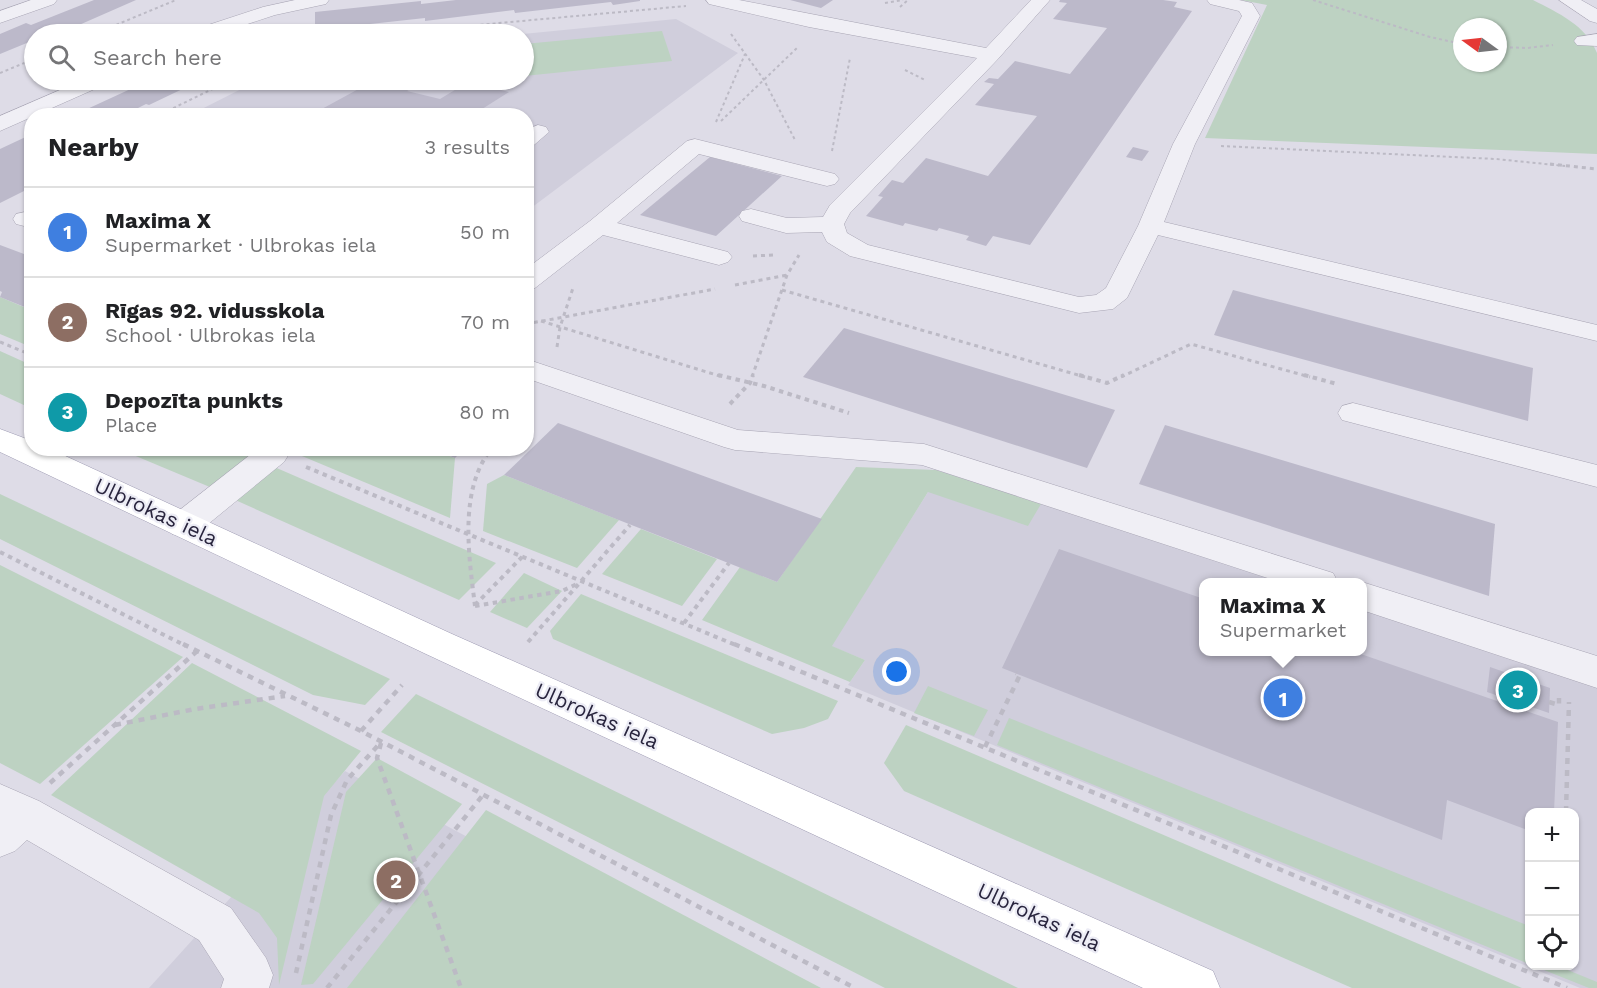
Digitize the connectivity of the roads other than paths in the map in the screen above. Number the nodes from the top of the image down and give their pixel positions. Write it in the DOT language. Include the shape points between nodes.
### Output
graph roads {
  1 [pos="48,0"];
  2 [pos="320,0"];
  3 [pos="1041,0"];
  4 [pos="1216,0"];
  5 [pos="1568,0"];
  6 [pos="718,2"];
  7 [pos="0,17"];
  8 [pos="1597,17"];
  9 [pos="230,24"];
  10 [pos="991,54"];
  11 [pos="76,90"];
  12 [pos="36,108"];
  13 [pos="24,113"];
  14 [pos="0,124"];
  15 [pos="827,179"];
  16 [pos="751,216"];
  17 [pos="832,224"];
  18 [pos="1150,226"];
  19 [pos="594,230"];
  20 [pos="719,257"];
  21 [pos="534,276"];
  22 [pos="1597,333"];
  23 [pos="540,373"];
  24 [pos="1353,413"];
  25 [pos="0,440"];
  26 [pos="24,451"];
  27 [pos="35,456"];
  28 [pos="270,456"];
  29 [pos="1597,476"];
  30 [pos="184,525"];
  31 [pos="1308,578"];
  32 [pos="1367,598"];
  33 [pos="1583,681"];
  34 [pos="8,818"];
  35 [pos="245,988"];
  36 [pos="1196,988"];
  1 -- 7 [label="street"];
  2 -- 9 [label="street"];
  3 -- 10 [label="street"];
  4 -- 18 [label="street" via="1246,8 1251,16 1184,144"];
  5 -- 8 [label="street"];
  6 -- 10 [label="street"];
  10 -- 17 [label="street" via="838,210"];
  11 -- 12 [label="street"];
  13 -- 14 [label="street"];
  15 -- 19 [label="street" via="695,146"];
  16 -- 17 [label="street" via="786,226"];
  17 -- 18 [label="street" via="836,237 859,251 1079,305 1103,303 1117,292"];
  18 -- 22 [label="street"];
  19 -- 20 [label="street"];
  19 -- 21 [label="street"];
  23 -- 31 [label="street" via="735,440 924,455"];
  24 -- 29 [label="street"];
  25 -- 26 [label="main road, Ulbrokas iela"];
  27 -- 30 [label="main road, Ulbrokas iela"];
  28 -- 30 [label="street"];
  30 -- 36 [label="main road, Ulbrokas iela"];
  32 -- 33 [label="street" via="1436,633"];
  34 -- 35 [label="street" via="215,924 249,975"];
}
